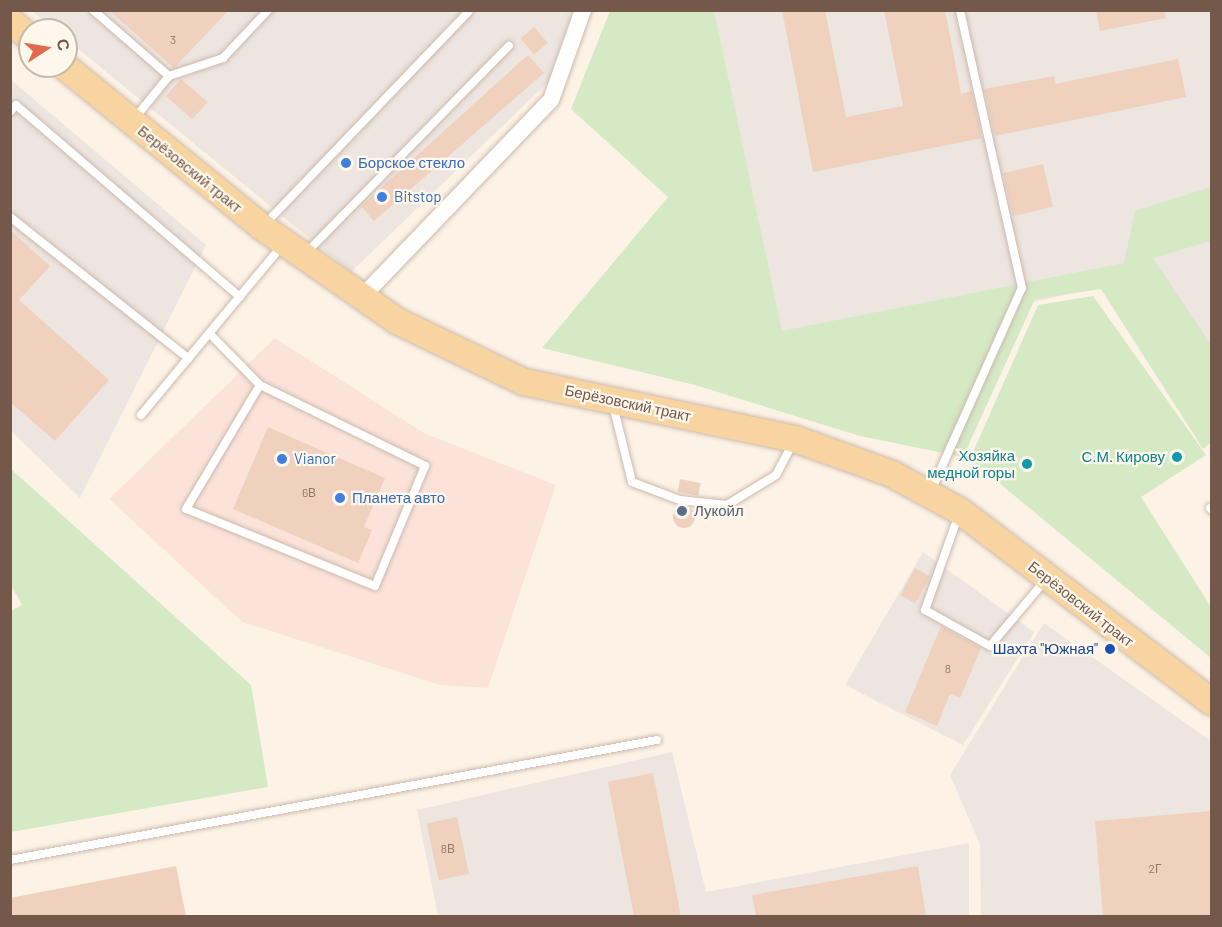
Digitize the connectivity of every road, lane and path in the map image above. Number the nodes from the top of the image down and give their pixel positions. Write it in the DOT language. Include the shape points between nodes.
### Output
graph roads {
  1 [pos="93,10"];
  2 [pos="268,10"];
  3 [pos="583,10"];
  4 [pos="960,10"];
  5 [pos="468,12"];
  6 [pos="509,46"];
  7 [pos="169,76"];
  8 [pos="78,78"];
  9 [pos="10,112"];
  10 [pos="132,122"];
  11 [pos="10,217"];
  12 [pos="262,227"];
  13 [pos="293,250"];
  14 [pos="240,297"];
  15 [pos="361,298"];
  16 [pos="210,334"];
  17 [pos="189,359"];
  18 [pos="260,385"];
  19 [pos="612,398"];
  20 [pos="141,415"];
  21 [pos="795,439"];
  22 [pos="930,495"];
  23 [pos="960,511"];
  24 [pos="1047,578"];
  25 [pos="1212,702"];
  26 [pos="657,740"];
  27 [pos="10,860"];
  1 -- 7 [label="lane"];
  2 -- 7 [label="lane" via="223,58"];
  3 -- 15 [label="street" via="552,100"];
  4 -- 22 [label="lane" via="1022,288"];
  5 -- 12 [label="lane"];
  6 -- 13 [label="lane"];
  7 -- 10 [label="lane"];
  8 -- 10 [label="main road, Берёзовский тракт"];
  9 -- 14 [label="lane" via="16,105"];
  10 -- 12 [label="main road, Берёзовский тракт"];
  11 -- 17 [label="lane"];
  12 -- 13 [label="main road, Берёзовский тракт"];
  13 -- 14 [label="lane"];
  13 -- 15 [label="main road, Берёзовский тракт"];
  14 -- 16 [label="lane"];
  15 -- 19 [label="main road, Берёзовский тракт" via="397,321 524,382"];
  16 -- 17 [label="lane"];
  16 -- 18 [label="lane"];
  17 -- 20 [label="lane"];
  18 -- 18 [label="lane" via="424,466 375,585 186,509"];
  19 -- 21 [label="main road, Берёзовский тракт"];
  19 -- 21 [label="lane" via="632,482 680,500 727,505 776,475"];
  21 -- 22 [label="main road, Берёзовский тракт" via="892,474"];
  22 -- 23 [label="main road, Берёзовский тракт"];
  23 -- 24 [label="main road, Берёзовский тракт"];
  23 -- 24 [label="lane" via="925,610 990,646"];
  24 -- 25 [label="main road, Берёзовский тракт"];
  26 -- 27 [label="lane"];
}
